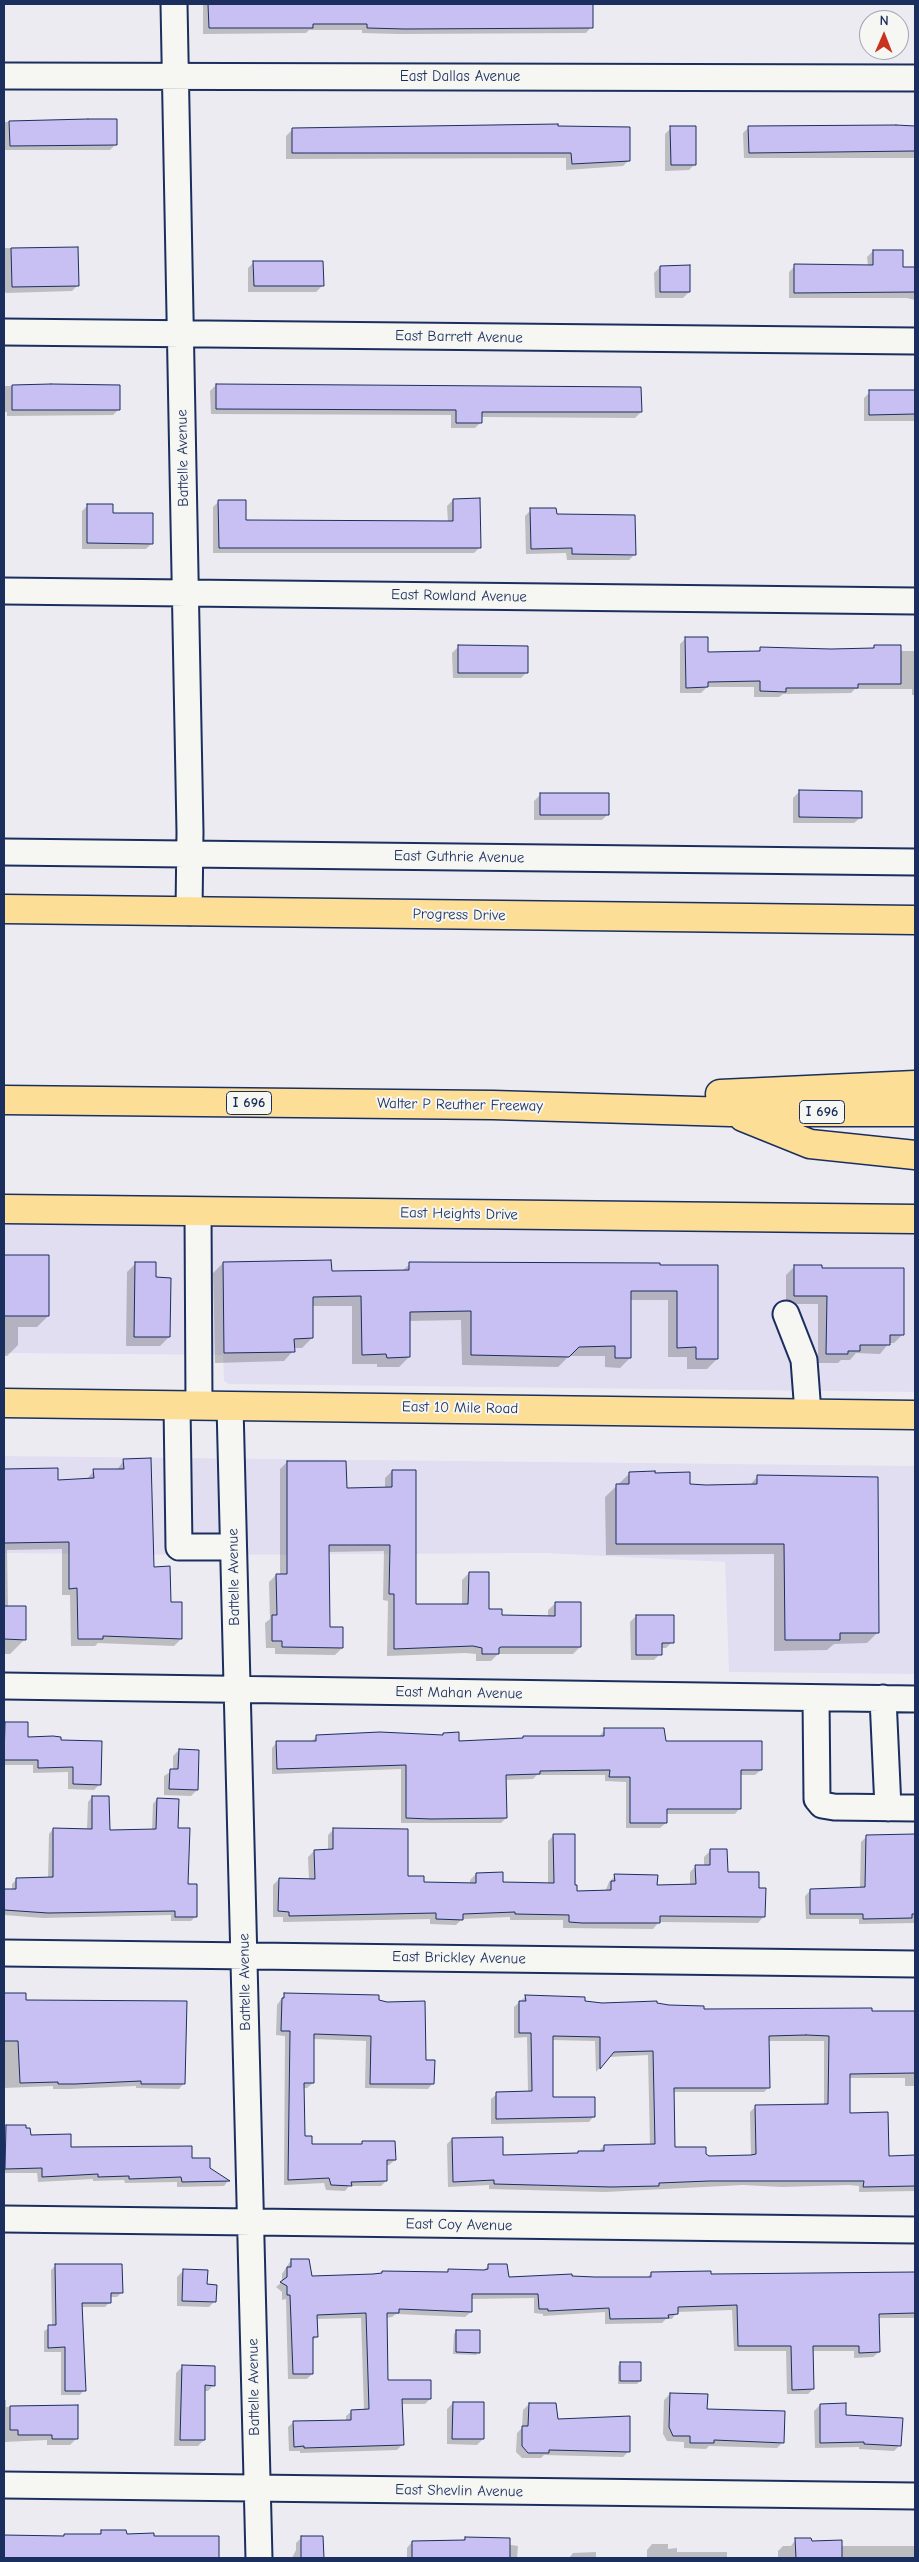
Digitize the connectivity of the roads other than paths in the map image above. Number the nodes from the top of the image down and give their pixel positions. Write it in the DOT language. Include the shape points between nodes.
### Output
graph roads {
  1 [pos="174,4"];
  2 [pos="4,76"];
  3 [pos="176,76"];
  4 [pos="915,78"];
  5 [pos="4,332"];
  6 [pos="181,334"];
  7 [pos="915,341"];
  8 [pos="4,591"];
  9 [pos="185,593"];
  10 [pos="915,601"];
  11 [pos="4,852"];
  12 [pos="190,854"];
  13 [pos="915,862"];
  14 [pos="4,909"];
  15 [pos="189,912"];
  16 [pos="915,920"];
  17 [pos="915,1085"];
  18 [pos="4,1100"];
  19 [pos="494,1105"];
  20 [pos="730,1112"];
  21 [pos="915,1112"];
  22 [pos="915,1155"];
  23 [pos="4,1209"];
  24 [pos="198,1211"];
  25 [pos="915,1219"];
  26 [pos="786,1314"];
  27 [pos="4,1403"];
  28 [pos="188,1405"];
  29 [pos="230,1406"];
  30 [pos="808,1413"];
  31 [pos="915,1415"];
  32 [pos="233,1547"];
  33 [pos="4,1686"];
  34 [pos="236,1690"];
  35 [pos="816,1698"];
  36 [pos="883,1698"];
  37 [pos="915,1699"];
  38 [pos="888,1808"];
  39 [pos="915,1808"];
  40 [pos="4,1953"];
  41 [pos="244,1956"];
  42 [pos="915,1964"];
  43 [pos="4,2220"];
  44 [pos="250,2222"];
  45 [pos="915,2230"];
  46 [pos="4,2485"];
  47 [pos="257,2488"];
  48 [pos="915,2496"];
  49 [pos="259,2558"];
  1 -- 3 [label="street, Battelle Avenue"];
  2 -- 3 [label="street, East Dallas Avenue"];
  3 -- 4 [label="street, East Dallas Avenue"];
  3 -- 6 [label="street, Battelle Avenue"];
  5 -- 6 [label="street, East Barrett Avenue"];
  6 -- 7 [label="street, East Barrett Avenue"];
  6 -- 9 [label="street, Battelle Avenue"];
  8 -- 9 [label="street, East Rowland Avenue"];
  9 -- 10 [label="street, East Rowland Avenue"];
  9 -- 12 [label="street, Battelle Avenue"];
  11 -- 12 [label="street, East Guthrie Avenue"];
  12 -- 13 [label="street, East Guthrie Avenue"];
  12 -- 15 [label="street, Battelle Avenue"];
  14 -- 15 [label="main road, Progress Drive"];
  15 -- 16 [label="main road, Progress Drive"];
  17 -- 19 [label="main road"];
  18 -- 19 [label="main road, Walter P Reuther Freeway / I 696"];
  19 -- 20 [label="main road, Walter P Reuther Freeway / I 696"];
  20 -- 21 [label="main road, Walter P Reuther Freeway / I 696"];
  20 -- 22 [label="main road" via="810,1144"];
  23 -- 24 [label="main road, East Heights Drive"];
  24 -- 25 [label="main road, East Heights Drive"];
  24 -- 28 [label="street"];
  26 -- 30 [label="street" via="804,1360"];
  27 -- 28 [label="main road, East 10 Mile Road"];
  28 -- 29 [label="main road, East 10 Mile Road"];
  28 -- 32 [label="street" via="179,1547"];
  29 -- 30 [label="main road, East 10 Mile Road"];
  29 -- 32 [label="street, Battelle Avenue"];
  30 -- 31 [label="main road, East 10 Mile Road"];
  32 -- 34 [label="street, Battelle Avenue"];
  33 -- 34 [label="street, East Mahan Avenue"];
  34 -- 35 [label="street, East Mahan Avenue"];
  34 -- 41 [label="street, Battelle Avenue"];
  35 -- 36 [label="street, East Mahan Avenue"];
  35 -- 38 [label="street" via="817,1799 822,1805 834,1807"];
  36 -- 37 [label="street, East Mahan Avenue"];
  36 -- 38 [label="street"];
  38 -- 39 [label="street"];
  40 -- 41 [label="street, East Brickley Avenue"];
  41 -- 42 [label="street, East Brickley Avenue"];
  41 -- 44 [label="street, Battelle Avenue"];
  43 -- 44 [label="street, East Coy Avenue"];
  44 -- 45 [label="street, East Coy Avenue"];
  44 -- 47 [label="street, Battelle Avenue"];
  46 -- 47 [label="street, East Shevlin Avenue"];
  47 -- 48 [label="street, East Shevlin Avenue"];
  47 -- 49 [label="street, Battelle Avenue"];
}
